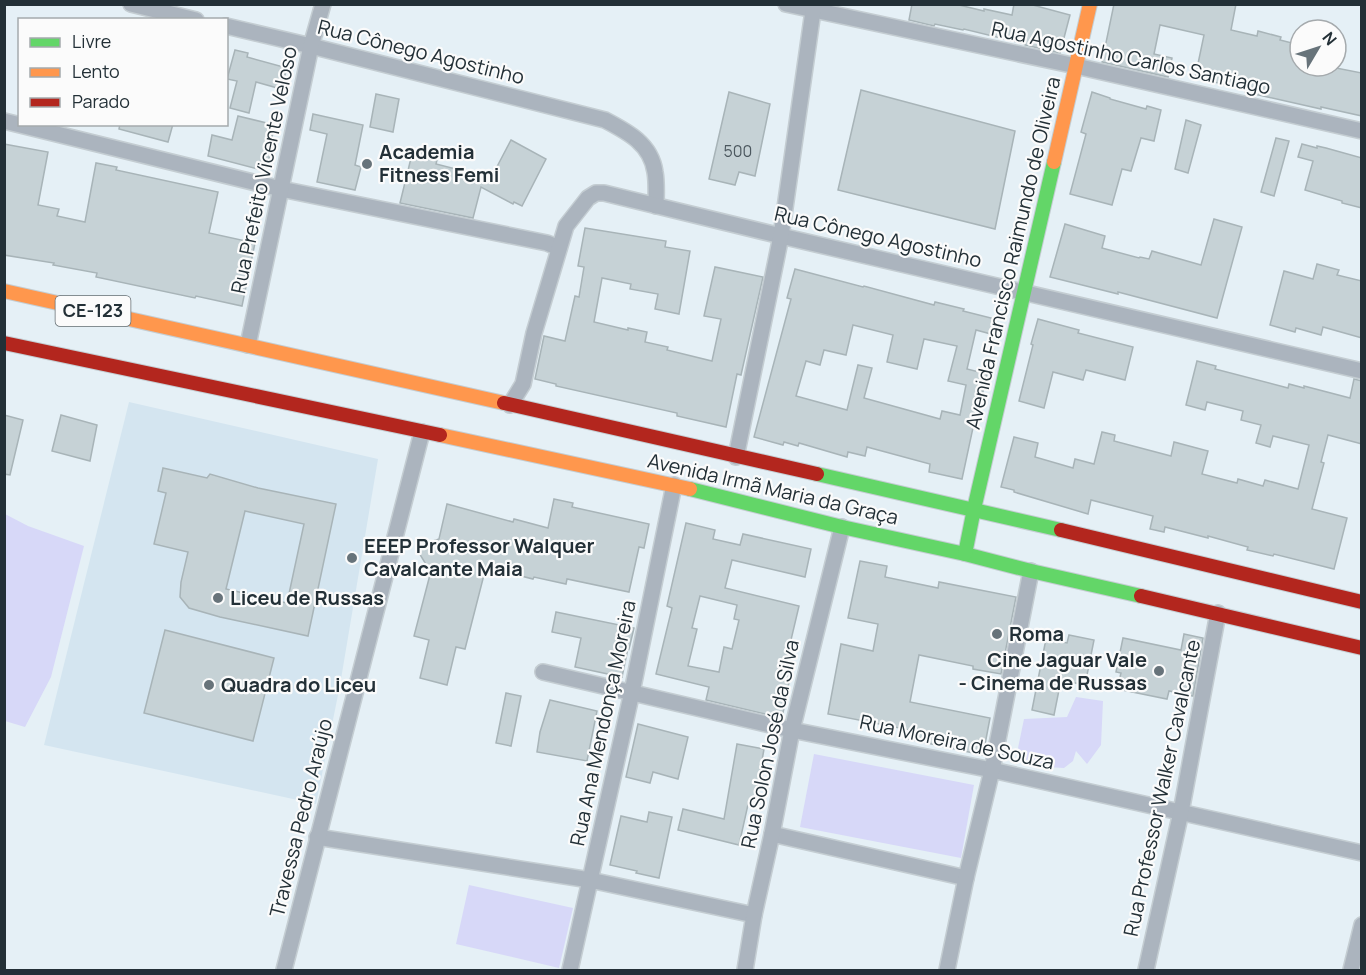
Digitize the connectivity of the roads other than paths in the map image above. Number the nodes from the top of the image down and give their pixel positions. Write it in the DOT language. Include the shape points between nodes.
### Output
graph roads {
  1 [pos="131,4"];
  2 [pos="323,4"];
  3 [pos="786,4"];
  4 [pos="1090,4"];
  5 [pos="814,7"];
  6 [pos="188,18"];
  7 [pos="228,26"];
  8 [pos="311,46"];
  9 [pos="1076,66"];
  10 [pos="24,126"];
  11 [pos="1362,130"];
  12 [pos="281,189"];
  13 [pos="656,206"];
  14 [pos="781,237"];
  15 [pos="559,248"];
  16 [pos="4,291"];
  17 [pos="1024,292"];
  18 [pos="4,343"];
  19 [pos="248,345"];
  20 [pos="1362,371"];
  21 [pos="510,405"];
  22 [pos="422,432"];
  23 [pos="736,457"];
  24 [pos="674,485"];
  25 [pos="974,509"];
  26 [pos="842,527"];
  27 [pos="965,554"];
  28 [pos="1031,571"];
  29 [pos="1362,602"];
  30 [pos="1218,613"];
  31 [pos="1362,648"];
  32 [pos="543,672"];
  33 [pos="632,692"];
  34 [pos="792,730"];
  35 [pos="992,770"];
  36 [pos="1181,812"];
  37 [pos="772,834"];
  38 [pos="317,837"];
  39 [pos="1362,853"];
  40 [pos="966,878"];
  41 [pos="590,880"];
  42 [pos="754,915"];
  43 [pos="1362,925"];
  44 [pos="284,970"];
  45 [pos="570,970"];
  46 [pos="745,970"];
  47 [pos="947,970"];
  48 [pos="1146,970"];
  49 [pos="1351,970"];
  1 -- 6 [label="street"];
  2 -- 8 [label="street, Rua Prefeito Vicente Veloso"];
  3 -- 5 [label="street, Rua Agostinho Carlos Santiago"];
  4 -- 9 [label="main road, Avenida Francisco Raimundo de Oliveira"];
  5 -- 9 [label="street, Rua Agostinho Carlos Santiago"];
  5 -- 14 [label="street"];
  7 -- 8 [label="street, Rua Cônego Agostinho"];
  8 -- 12 [label="street, Rua Prefeito Vicente Veloso"];
  8 -- 13 [label="street, Rua Cônego Agostinho" via="605,120 633,135 647,151 655,172"];
  9 -- 11 [label="street, Rua Agostinho Carlos Santiago"];
  9 -- 17 [label="main road, Avenida Francisco Raimundo de Oliveira"];
  10 -- 12 [label="street"];
  12 -- 15 [label="street"];
  12 -- 19 [label="street, Rua Prefeito Vicente Veloso"];
  13 -- 14 [label="street, Rua Cônego Agostinho"];
  13 -- 15 [label="street, Rua Cônego Agostinho" via="596,193 566,226"];
  14 -- 17 [label="street, Rua Cônego Agostinho"];
  14 -- 23 [label="street"];
  15 -- 21 [label="street" via="523,384"];
  16 -- 19 [label="main road, Avenida Irmã Maria da Graça / CE-123"];
  17 -- 20 [label="street, Rua Cônego Agostinho"];
  17 -- 25 [label="main road, Avenida Francisco Raimundo de Oliveira"];
  18 -- 22 [label="main road, Avenida Irmã Maria da Graça / CE-123"];
  19 -- 21 [label="main road, Avenida Irmã Maria da Graça"];
  21 -- 23 [label="main road, Avenida Irmã Maria da Graça"];
  22 -- 24 [label="main road, Avenida Irmã Maria da Graça"];
  22 -- 38 [label="street, Travessa Pedro Araújo"];
  23 -- 25 [label="main road, Avenida Irmã Maria da Graça"];
  24 -- 26 [label="main road, Avenida Irmã Maria da Graça"];
  24 -- 33 [label="street, Rua Ana Mendonça Moreira"];
  25 -- 27 [label="main road, Avenida Francisco Raimundo de Oliveira"];
  25 -- 29 [label="main road, Avenida Irmã Maria da Graça"];
  26 -- 27 [label="main road, Avenida Irmã Maria da Graça"];
  26 -- 34 [label="street, Rua Solon José da Silva"];
  27 -- 28 [label="main road, Avenida Irmã Maria da Graça"];
  28 -- 30 [label="main road, Avenida Irmã Maria da Graça"];
  28 -- 35 [label="street"];
  30 -- 31 [label="main road, Avenida Irmã Maria da Graça"];
  30 -- 36 [label="street, Rua Professor Walker Cavalcante"];
  32 -- 33 [label="street, Rua Moreira de Souza"];
  33 -- 34 [label="street, Rua Moreira de Souza"];
  33 -- 41 [label="street, Rua Ana Mendonça Moreira"];
  34 -- 35 [label="street, Rua Moreira de Souza"];
  34 -- 37 [label="street, Rua Solon José da Silva"];
  35 -- 36 [label="street, Rua Moreira de Souza"];
  35 -- 40 [label="street"];
  36 -- 39 [label="street, Rua Moreira de Souza"];
  36 -- 48 [label="street, Rua Professor Walker Cavalcante"];
  37 -- 40 [label="street"];
  37 -- 42 [label="street, Rua Solon José da Silva"];
  38 -- 41 [label="street"];
  38 -- 44 [label="street, Travessa Pedro Araújo"];
  40 -- 47 [label="street"];
  41 -- 42 [label="street"];
  41 -- 45 [label="street, Rua Ana Mendonça Moreira"];
  42 -- 46 [label="street, Rua Solon José da Silva"];
  43 -- 49 [label="street"];
}
